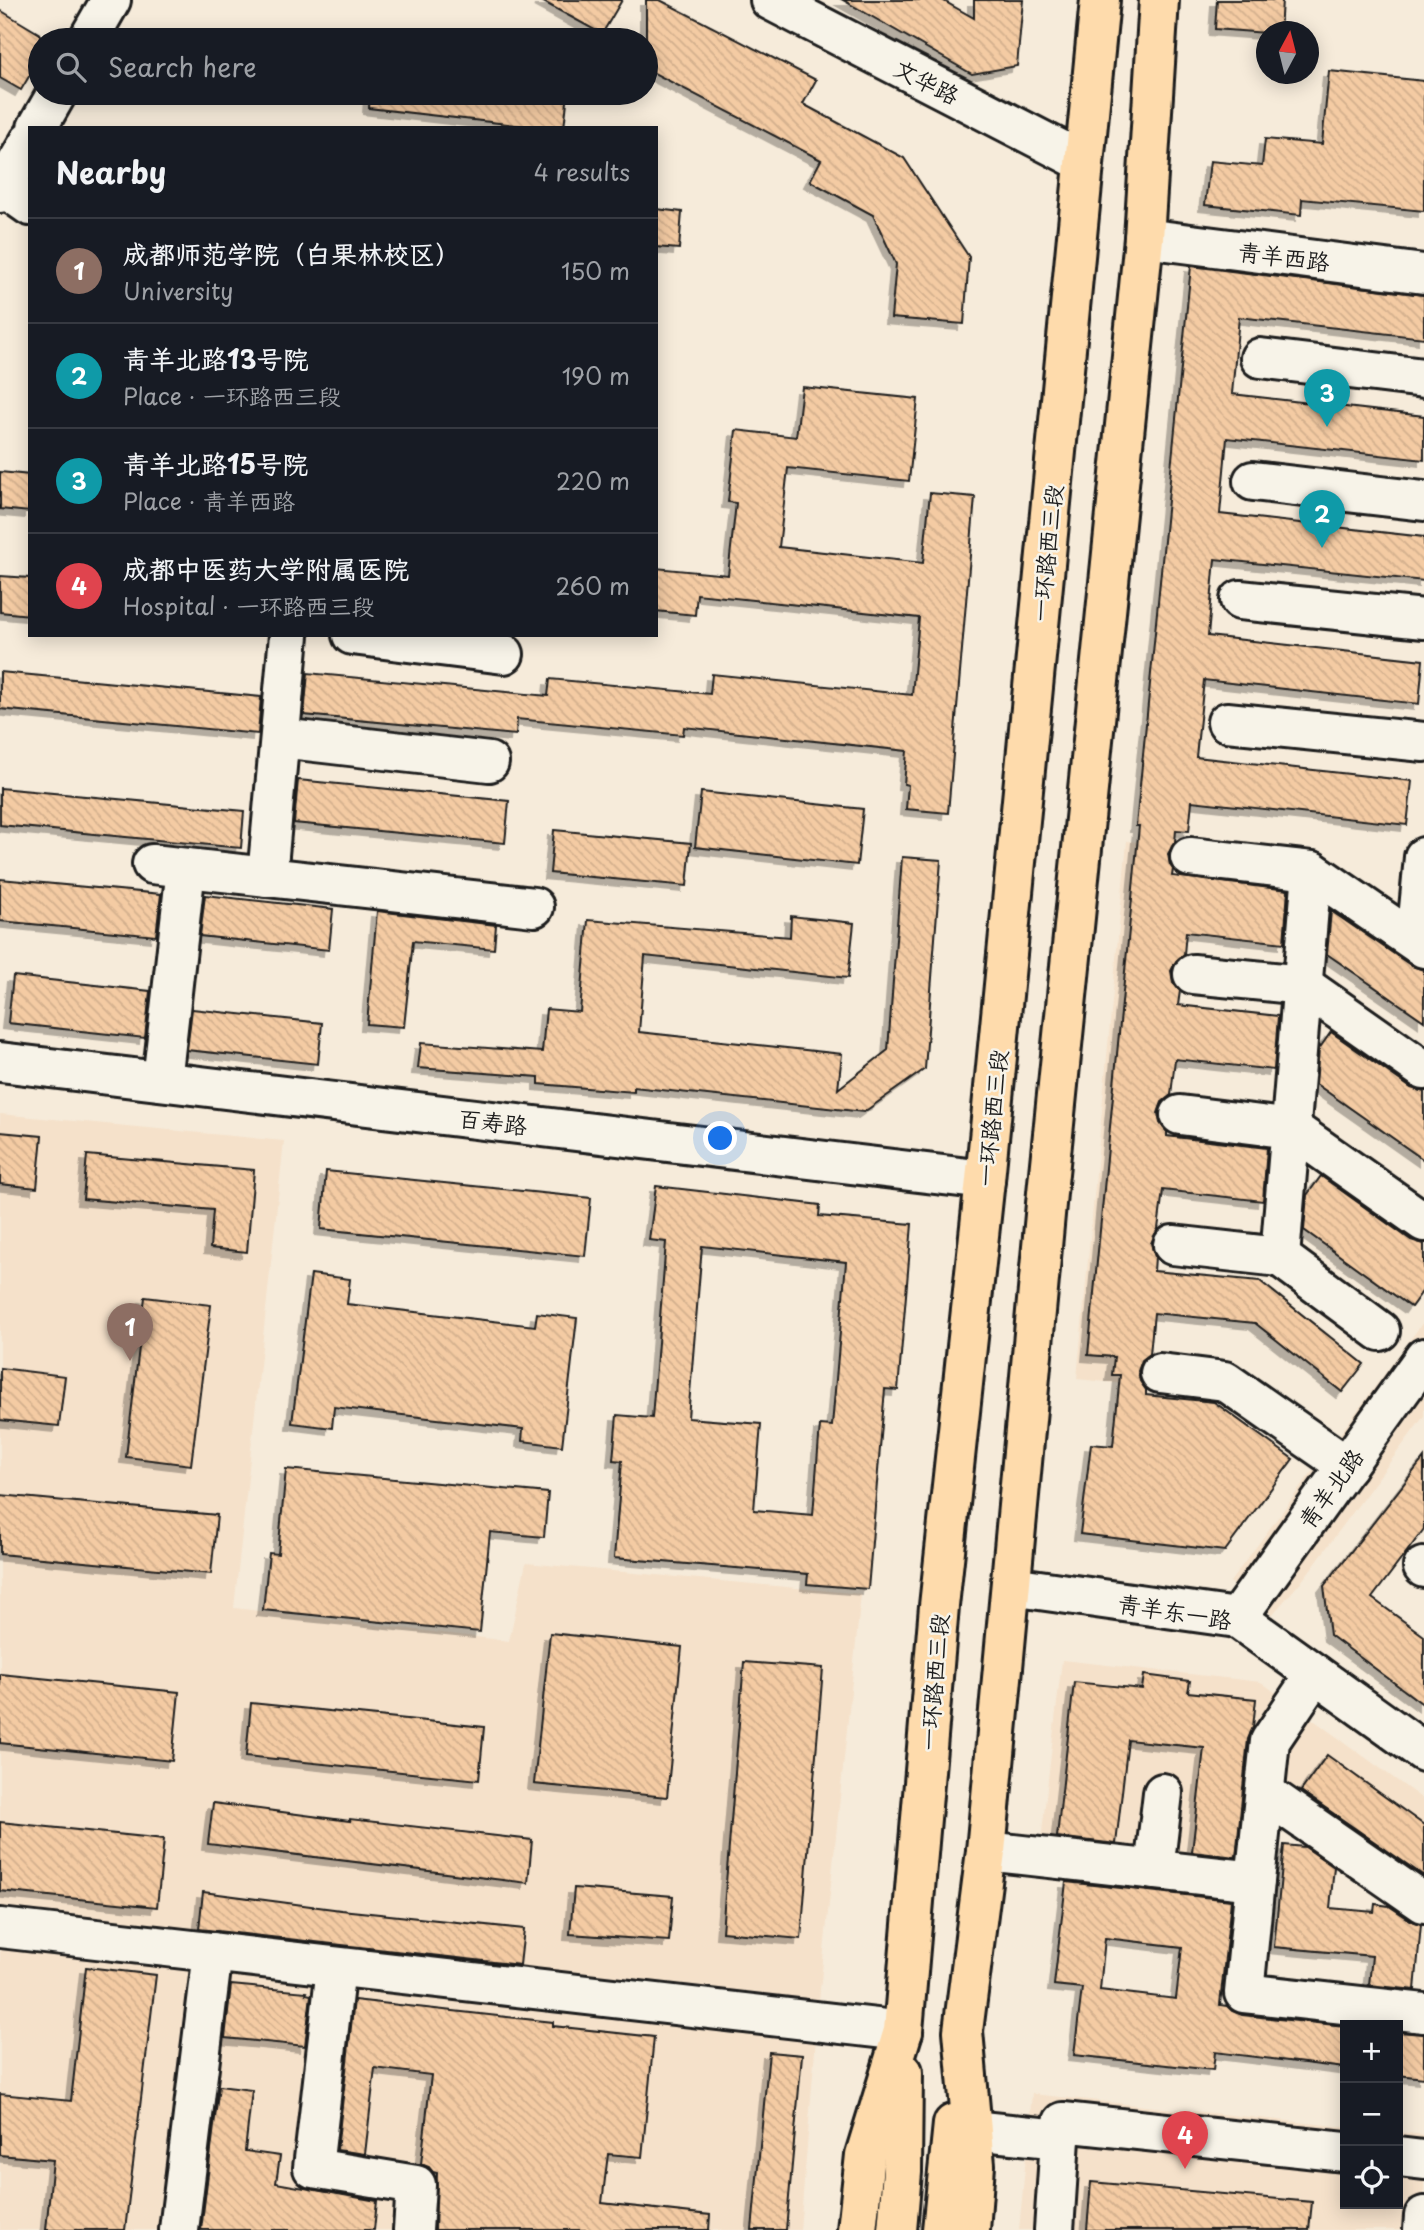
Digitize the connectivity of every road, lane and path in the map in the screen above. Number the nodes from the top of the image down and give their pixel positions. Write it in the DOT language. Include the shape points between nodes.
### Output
graph roads {
  1 [pos="111,0"];
  2 [pos="771,0"];
  3 [pos="1100,0"];
  4 [pos="1159,0"];
  5 [pos="95,28"];
  6 [pos="51,105"];
  7 [pos="38,126"];
  8 [pos="28,147"];
  9 [pos="1084,162"];
  10 [pos="11,195"];
  11 [pos="1144,238"];
  12 [pos="1424,274"];
  13 [pos="1260,358"];
  14 [pos="1424,378"];
  15 [pos="1253,481"];
  16 [pos="1424,501"];
  17 [pos="1240,600"];
  18 [pos="1424,619"];
  19 [pos="289,637"];
  20 [pos="368,637"];
  21 [pos="504,654"];
  22 [pos="1227,722"];
  23 [pos="280,738"];
  24 [pos="1424,742"];
  25 [pos="489,762"];
  26 [pos="1190,857"];
  27 [pos="1424,857"];
  28 [pos="1312,871"];
  29 [pos="267,877"];
  30 [pos="534,906"];
  31 [pos="1424,913"];
  32 [pos="1424,948"];
  33 [pos="1193,974"];
  34 [pos="1303,985"];
  35 [pos="0,1062"];
  36 [pos="1424,1070"];
  37 [pos="162,1081"];
  38 [pos="1180,1115"];
  39 [pos="1292,1129"];
  40 [pos="985,1180"];
  41 [pos="1424,1222"];
  42 [pos="1173,1245"];
  43 [pos="1280,1257"];
  44 [pos="1380,1331"];
  45 [pos="1424,1358"];
  46 [pos="1160,1373"];
  47 [pos="1347,1466"];
  48 [pos="1011,1586"];
  49 [pos="1237,1618"];
  50 [pos="1315,1674"];
  51 [pos="1424,1752"];
  52 [pos="1163,1793"];
  53 [pos="1265,1793"];
  54 [pos="986,1851"];
  55 [pos="1154,1870"];
  56 [pos="1255,1881"];
  57 [pos="1424,1903"];
  58 [pos="0,1928"];
  59 [pos="213,1952"];
  60 [pos="336,1966"];
  61 [pos="1424,2013"];
  62 [pos="903,2031"];
  63 [pos="963,2031"];
  64 [pos="972,2130"];
  65 [pos="1060,2139"];
  66 [pos="1340,2151"];
  67 [pos="1403,2158"];
  68 [pos="1424,2160"];
  69 [pos="1424,2216"];
  70 [pos="179,2230"];
  71 [pos="413,2230"];
  72 [pos="857,2230"];
  73 [pos="897,2230"];
  74 [pos="942,2230"];
  75 [pos="970,2230"];
  76 [pos="1054,2230"];
  77 [pos="1423,2230"];
  1 -- 5 [label="street"];
  2 -- 9 [label="street, 文华路"];
  3 -- 9 [label="main road, 一环路西三段"];
  4 -- 11 [label="main road"];
  6 -- 7 [label="street"];
  8 -- 10 [label="street"];
  9 -- 40 [label="main road, 一环路西三段"];
  11 -- 12 [label="street, 青羊西路"];
  11 -- 48 [label="main road"];
  13 -- 14 [label="street"];
  15 -- 16 [label="street"];
  17 -- 18 [label="street"];
  19 -- 23 [label="street"];
  20 -- 21 [label="street"];
  22 -- 24 [label="street"];
  23 -- 25 [label="street"];
  23 -- 29 [label="street"];
  26 -- 28 [label="street"];
  27 -- 31 [label="street" via="1419,909"];
  28 -- 32 [label="street"];
  28 -- 34 [label="street"];
  29 -- 30 [label="street"];
  29 -- 37 [label="street" via="169,866"];
  33 -- 34 [label="street"];
  34 -- 36 [label="street"];
  34 -- 39 [label="street"];
  35 -- 37 [label="street, 百寿路"];
  37 -- 40 [label="street, 百寿路"];
  38 -- 39 [label="street"];
  39 -- 41 [label="street"];
  39 -- 43 [label="street"];
  40 -- 62 [label="main road, 一环路西三段" via="939,1606"];
  42 -- 43 [label="street"];
  43 -- 44 [label="street"];
  45 -- 47 [label="street, 青羊北路"];
  46 -- 47 [label="street" via="1225,1381"];
  47 -- 49 [label="street, 青羊北路"];
  48 -- 49 [label="street, 青羊东一路"];
  48 -- 54 [label="main road"];
  49 -- 50 [label="street, 青羊东一路"];
  50 -- 51 [label="street, 青羊东一路"];
  50 -- 53 [label="street" via="1270,1741"];
  52 -- 55 [label="street"];
  53 -- 56 [label="street"];
  53 -- 57 [label="street"];
  54 -- 55 [label="street"];
  54 -- 63 [label="main road"];
  55 -- 56 [label="street"];
  56 -- 61 [label="street" via="1244,1993"];
  58 -- 59 [label="street"];
  59 -- 60 [label="street"];
  59 -- 70 [label="street"];
  60 -- 62 [label="street"];
  60 -- 71 [label="street" via="313,2168 416,2185"];
  62 -- 72 [label="main road, 一环路西三段" via="865,2155"];
  62 -- 73 [label="main road"];
  63 -- 64 [label="main road"];
  63 -- 74 [label="main road"];
  64 -- 65 [label="street"];
  64 -- 75 [label="main road" via="975,2165"];
  65 -- 66 [label="street" via="1063,2122"];
  65 -- 76 [label="street"];
  67 -- 68 [label="street"];
  69 -- 77 [label="street"];
}
